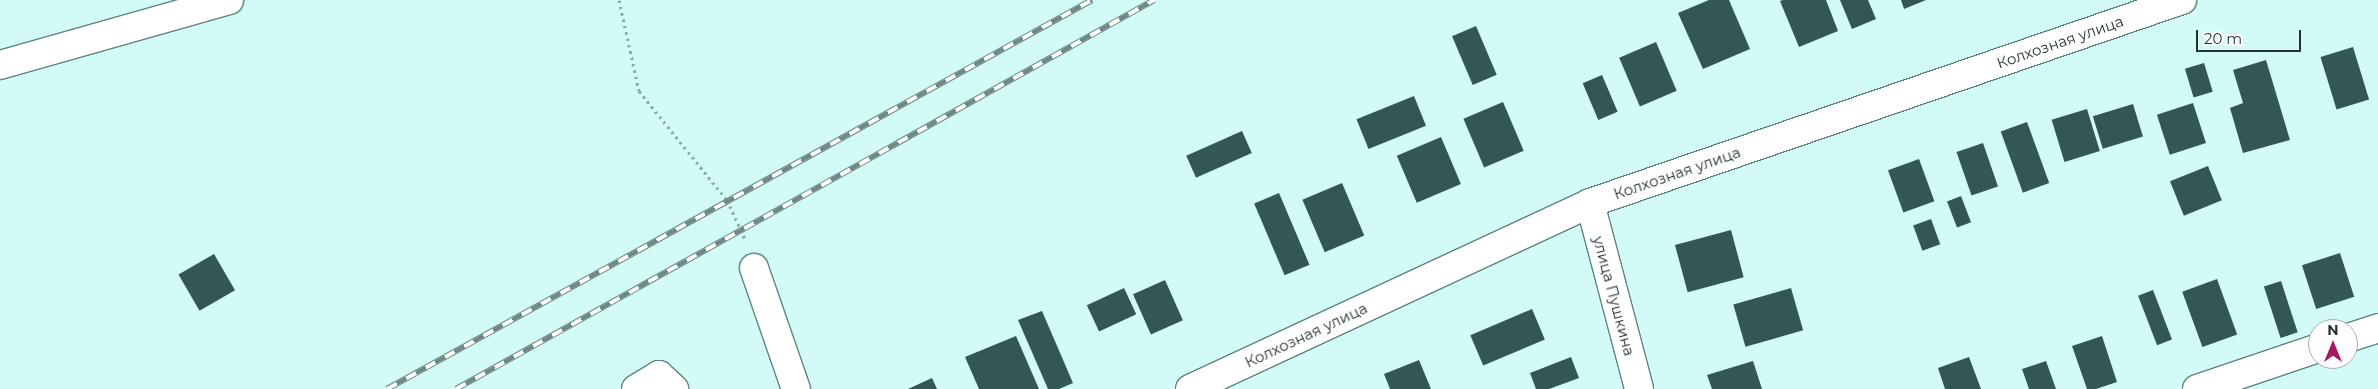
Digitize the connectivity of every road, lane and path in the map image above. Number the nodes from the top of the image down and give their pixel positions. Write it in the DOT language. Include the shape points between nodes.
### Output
graph roads {
  1 [pos="229,0"];
  2 [pos="619,0"];
  3 [pos="2182,0"];
  4 [pos="0,65"];
  5 [pos="1590,203"];
  6 [pos="754,268"];
  7 [pos="2378,328"];
  8 [pos="2358,335"];
  9 [pos="2308,351"];
  10 [pos="636,389"];
  11 [pos="674,389"];
  12 [pos="796,389"];
  13 [pos="1190,389"];
  14 [pos="1639,389"];
  15 [pos="2197,389"];
  1 -- 4 [label="street"];
  2 -- 6 [label="path" via="638,91 727,200 742,230"];
  3 -- 5 [label="street, Колхозная улица"];
  5 -- 13 [label="street, Колхозная улица"];
  5 -- 14 [label="street, улица Пушкина"];
  6 -- 12 [label="street"];
  7 -- 8 [label="street"];
  9 -- 15 [label="street"];
  10 -- 11 [label="street" via="659,375"];
}
